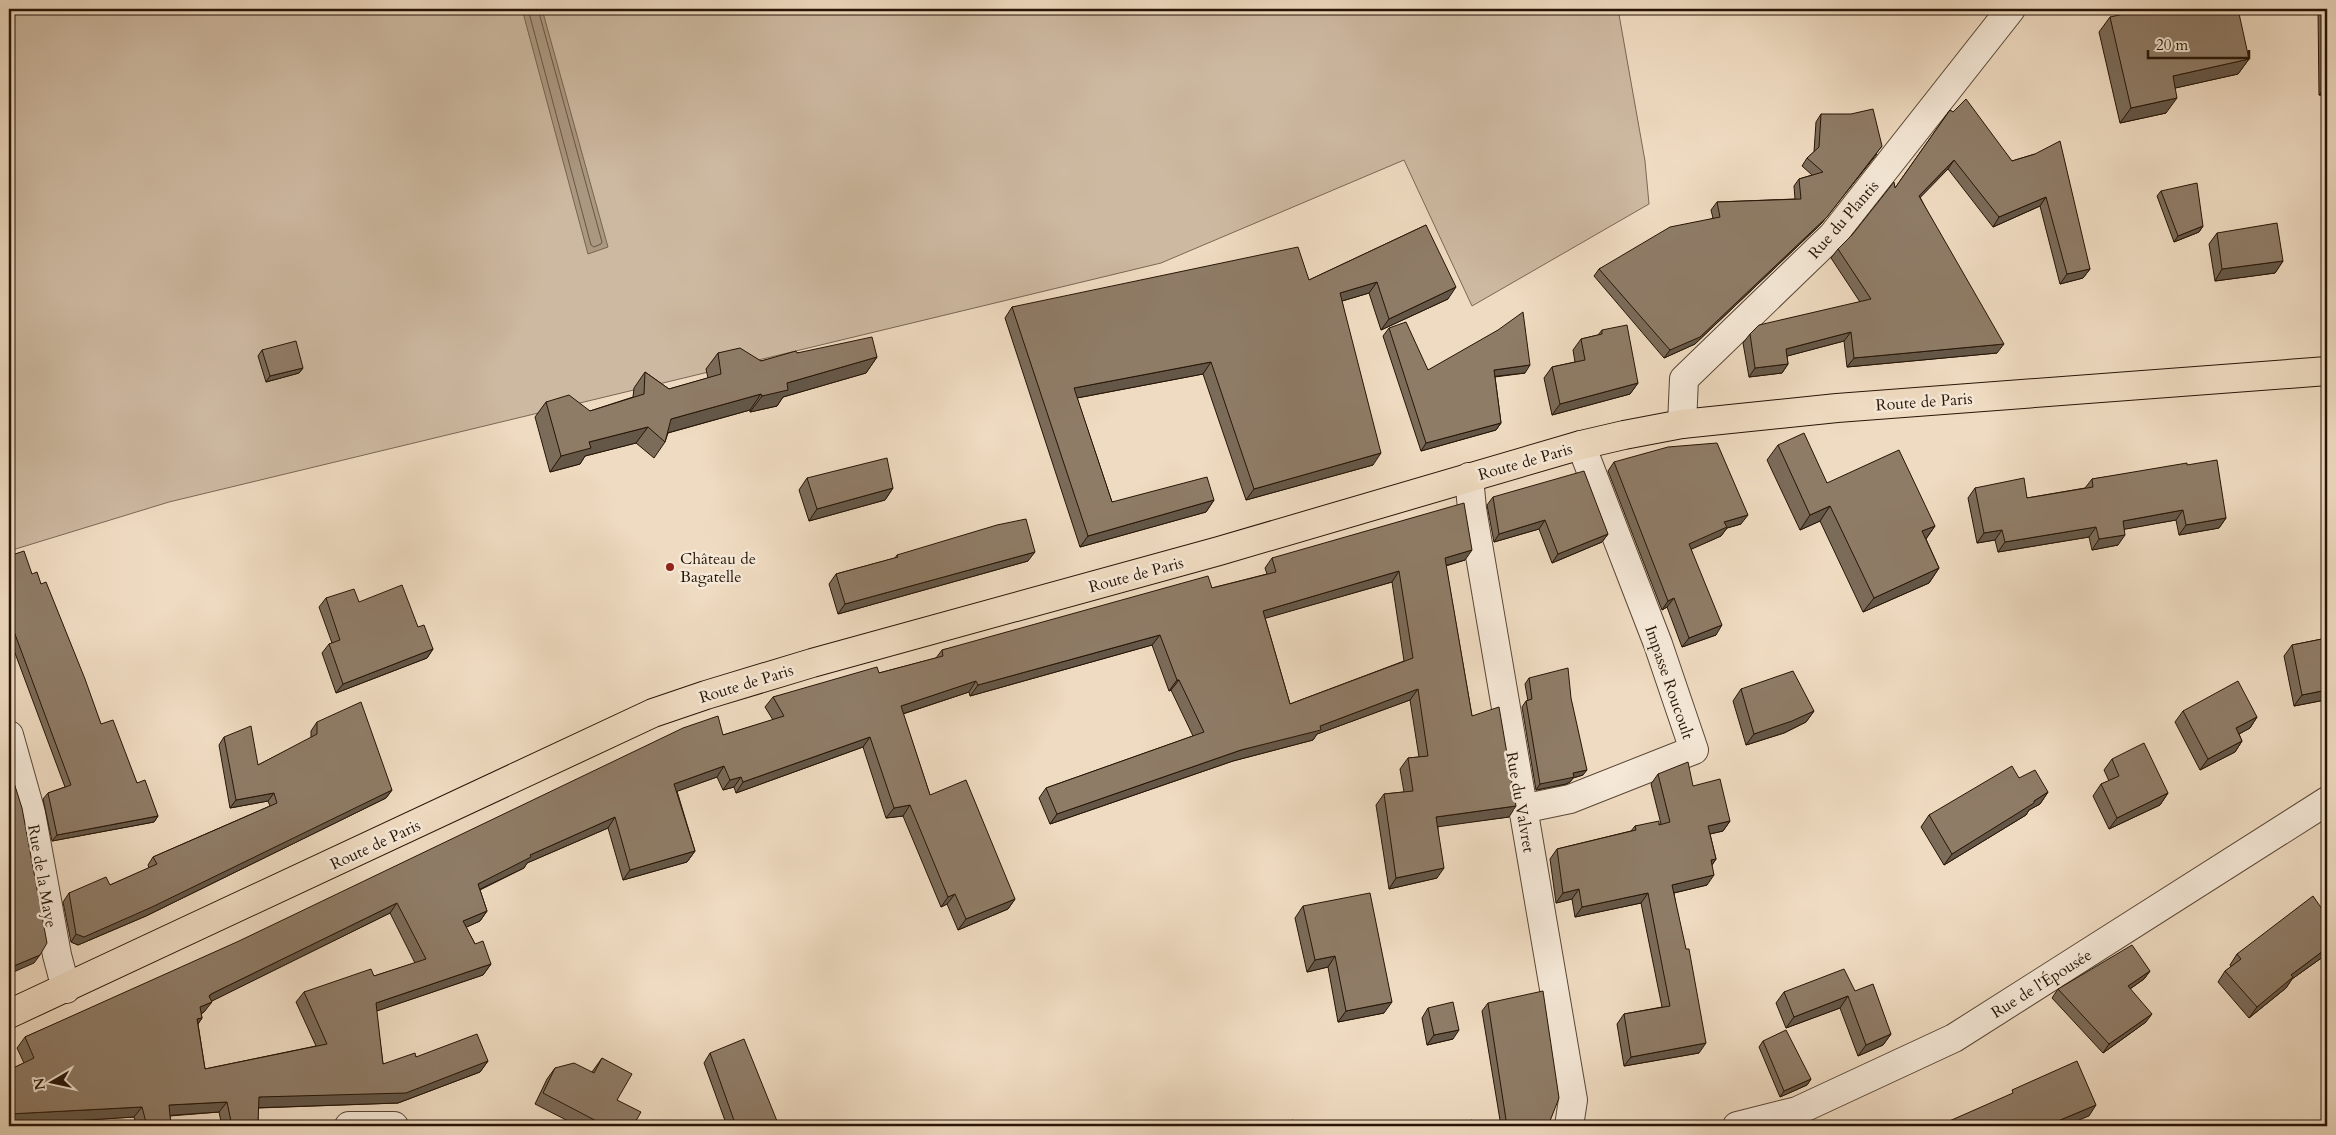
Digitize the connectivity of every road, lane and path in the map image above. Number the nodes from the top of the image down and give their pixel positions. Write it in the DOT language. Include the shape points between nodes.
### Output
graph roads {
  1 [pos="2012,9"];
  2 [pos="2327,371"];
  3 [pos="1682,424"];
  4 [pos="1581,445"];
  5 [pos="1469,477"];
  6 [pos="9,735"];
  7 [pos="2327,801"];
  8 [pos="1522,809"];
  9 [pos="66,989"];
  10 [pos="9,1014"];
  11 [pos="349,1126"];
  12 [pos="394,1126"];
  13 [pos="1569,1126"];
  14 [pos="1737,1126"];
  1 -- 3 [label="street, Rue du Plantis" via="1832,235 1684,379"];
  2 -- 3 [label="main road, Route de Paris" via="1837,408"];
  3 -- 4 [label="main road, Route de Paris"];
  4 -- 5 [label="main road, Route de Paris"];
  4 -- 8 [label="street, Impasse Roucoult" via="1658,644 1694,750 1570,799"];
  5 -- 8 [label="street, Rue du Valvret"];
  5 -- 9 [label="main road, Route de Paris" via="1219,551 812,663 653,713"];
  6 -- 9 [label="street, Rue de la Maye" via="31,813"];
  7 -- 14 [label="street, Rue de l'Épousée" via="1954,1038 1797,1112"];
  8 -- 13 [label="street, Rue du Valvret" via="1573,1100"];
  9 -- 10 [label="main road, Route de Paris"];
  11 -- 12 [label="street"];
}
